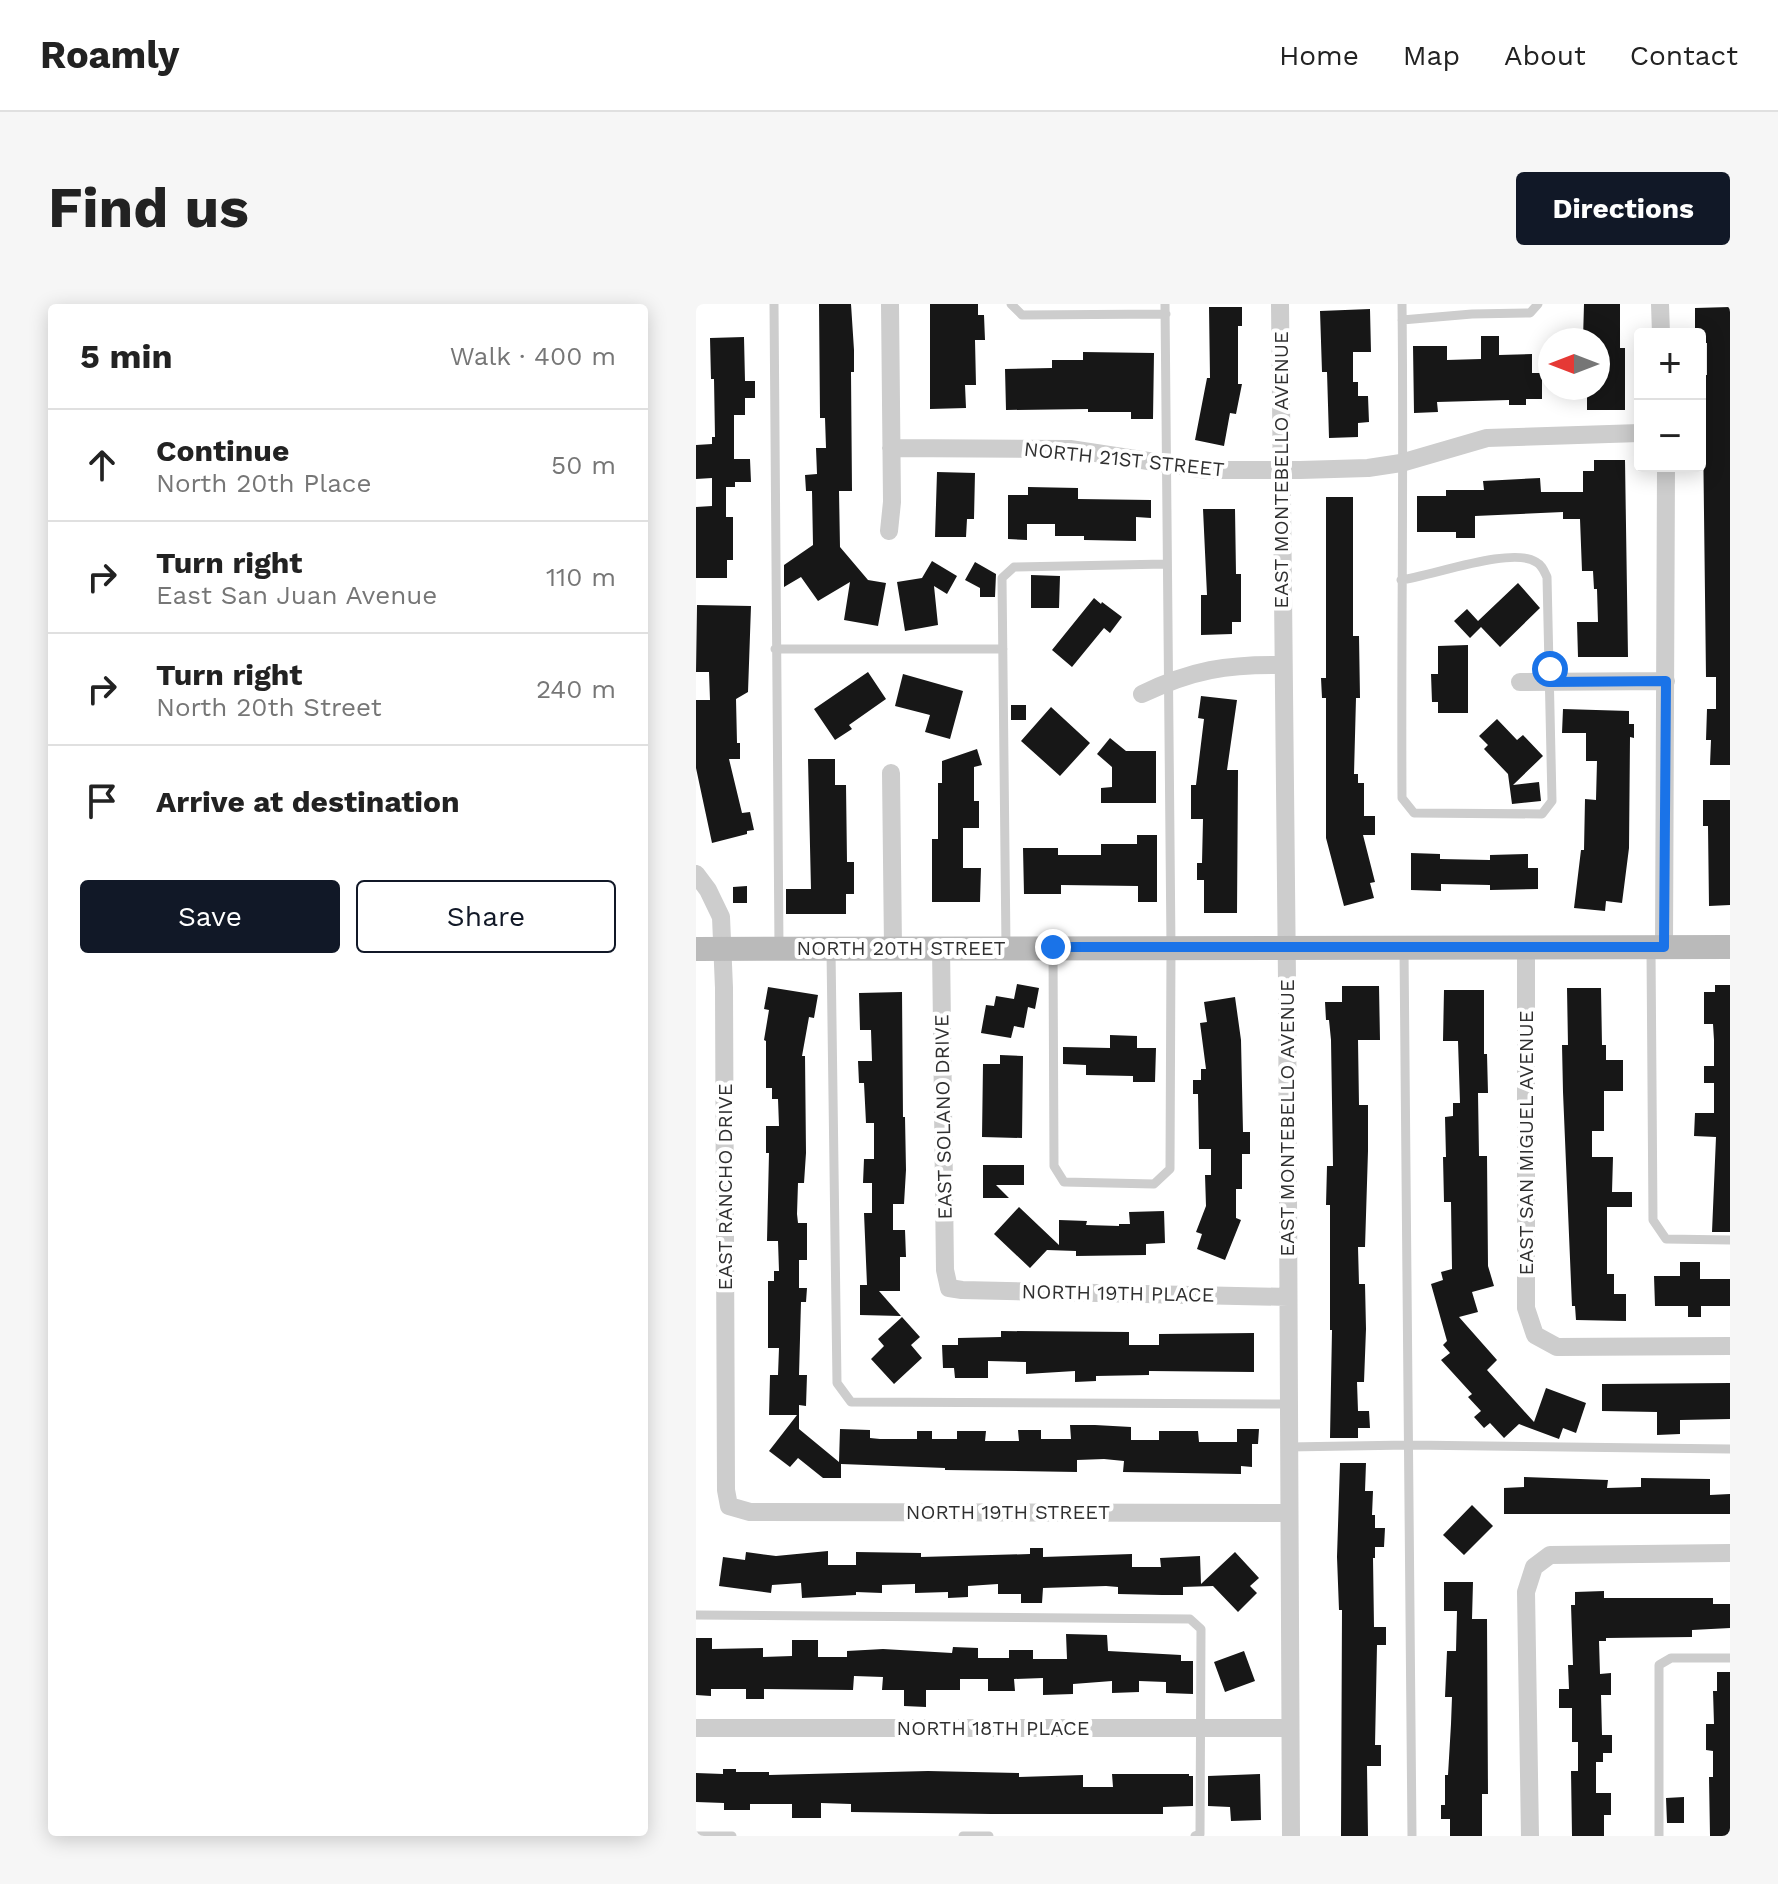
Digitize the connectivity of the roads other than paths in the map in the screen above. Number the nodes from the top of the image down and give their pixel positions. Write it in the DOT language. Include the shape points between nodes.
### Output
graph roads {
  1 [pos="774,304"];
  2 [pos="890,304"];
  3 [pos="1011,304"];
  4 [pos="1280,304"];
  5 [pos="1402,304"];
  6 [pos="1538,304"];
  7 [pos="1660,304"];
  8 [pos="1166,309"];
  9 [pos="1402,320"];
  10 [pos="1661,328"];
  11 [pos="1634,433"];
  12 [pos="891,448"];
  13 [pos="1401,463"];
  14 [pos="1167,464"];
  15 [pos="1282,471"];
  16 [pos="1666,472"];
  17 [pos="889,531"];
  18 [pos="1166,564"];
  19 [pos="1401,580"];
  20 [pos="775,649"];
  21 [pos="1003,649"];
  22 [pos="1283,665"];
  23 [pos="1169,681"];
  24 [pos="1666,681"];
  25 [pos="1520,682"];
  26 [pos="1550,682"];
  27 [pos="1142,694"];
  28 [pos="891,773"];
  29 [pos="696,874"];
  30 [pos="941,946"];
  31 [pos="831,947"];
  32 [pos="1006,947"];
  33 [pos="1053,947"];
  34 [pos="1658,947"];
  35 [pos="1730,947"];
  36 [pos="723,948"];
  37 [pos="779,948"];
  38 [pos="893,948"];
  39 [pos="1171,948"];
  40 [pos="1286,948"];
  41 [pos="696,949"];
  42 [pos="1404,949"];
  43 [pos="1526,949"];
  44 [pos="1730,1240"];
  45 [pos="949,1288"];
  46 [pos="1288,1297"];
  47 [pos="1730,1346"];
  48 [pos="1288,1404"];
  49 [pos="1409,1445"];
  50 [pos="1288,1447"];
  51 [pos="1730,1449"];
  52 [pos="729,1506"];
  53 [pos="1288,1513"];
  54 [pos="1730,1553"];
  55 [pos="696,1615"];
  56 [pos="1730,1658"];
  57 [pos="696,1728"];
  58 [pos="1200,1728"];
  59 [pos="1290,1728"];
  60 [pos="696,1836"];
  61 [pos="732,1836"];
  62 [pos="963,1836"];
  63 [pos="989,1836"];
  64 [pos="1195,1836"];
  65 [pos="1291,1836"];
  66 [pos="1412,1836"];
  67 [pos="1530,1836"];
  68 [pos="1659,1836"];
  1 -- 20 [label="lane"];
  2 -- 12 [label="street"];
  3 -- 8 [label="lane" via="1022,315"];
  4 -- 15 [label="street, EAST MONTEBELLO AVENUE"];
  5 -- 9 [label="lane"];
  6 -- 9 [label="lane" via="1530,313"];
  7 -- 10 [label="street"];
  8 -- 14 [label="lane"];
  9 -- 13 [label="lane"];
  11 -- 13 [label="street, NORTH 21ST STREET" via="1487,438"];
  12 -- 14 [label="street, NORTH 21ST STREET" via="1070,449"];
  12 -- 17 [label="street"];
  13 -- 15 [label="street, NORTH 21ST STREET"];
  13 -- 19 [label="lane"];
  14 -- 15 [label="street, NORTH 21ST STREET"];
  14 -- 18 [label="lane"];
  15 -- 22 [label="street, EAST MONTEBELLO AVENUE"];
  16 -- 24 [label="street"];
  18 -- 21 [label="lane" via="1014,567 1002,578"];
  18 -- 23 [label="lane"];
  19 -- 26 [label="lane" via="1505,558 1536,561 1547,577"];
  19 -- 26 [label="lane" via="1402,798 1414,813 1542,814 1552,801"];
  20 -- 21 [label="lane"];
  20 -- 37 [label="lane"];
  21 -- 32 [label="lane"];
  22 -- 23 [label="street" via="1218,668"];
  22 -- 40 [label="street, EAST MONTEBELLO AVENUE"];
  23 -- 27 [label="street"];
  23 -- 39 [label="lane"];
  24 -- 26 [label="street"];
  24 -- 34 [label="street"];
  25 -- 26 [label="street"];
  28 -- 38 [label="street"];
  29 -- 36 [label="street, EAST RANCHO DRIVE" via="721,917"];
  30 -- 32 [label="street, NORTH 20TH STREET"];
  30 -- 38 [label="street, NORTH 20TH STREET"];
  30 -- 45 [label="street, EAST SOLANO DRIVE"];
  31 -- 37 [label="street, NORTH 20TH STREET"];
  31 -- 38 [label="street, NORTH 20TH STREET"];
  31 -- 48 [label="lane" via="837,1383 851,1402"];
  32 -- 33 [label="street, NORTH 20TH STREET"];
  33 -- 39 [label="street, NORTH 20TH STREET"];
  33 -- 39 [label="lane" via="1054,1166 1064,1182 1154,1184 1170,1169"];
  34 -- 35 [label="street, NORTH 20TH STREET"];
  34 -- 43 [label="street, NORTH 20TH STREET"];
  34 -- 44 [label="lane" via="1653,1220 1666,1239"];
  36 -- 37 [label="street, NORTH 20TH STREET"];
  36 -- 41 [label="street, NORTH 20TH STREET"];
  36 -- 52 [label="street, EAST RANCHO DRIVE"];
  39 -- 40 [label="street, NORTH 20TH STREET"];
  40 -- 42 [label="street, NORTH 20TH STREET"];
  40 -- 46 [label="street, EAST MONTEBELLO AVENUE"];
  42 -- 43 [label="street, NORTH 20TH STREET"];
  42 -- 49 [label="lane"];
  43 -- 47 [label="street, EAST SAN MIGUEL AVENUE" via="1526,1308 1535,1335 1557,1347"];
  45 -- 46 [label="street, NORTH 19TH PLACE"];
  46 -- 48 [label="street, EAST MONTEBELLO AVENUE"];
  48 -- 50 [label="street, EAST MONTEBELLO AVENUE"];
  49 -- 50 [label="lane"];
  49 -- 51 [label="lane"];
  49 -- 66 [label="lane"];
  50 -- 53 [label="street, EAST MONTEBELLO AVENUE"];
  52 -- 53 [label="street, NORTH 19TH STREET" via="750,1512"];
  53 -- 59 [label="street, EAST MONTEBELLO AVENUE"];
  54 -- 67 [label="street" via="1550,1555 1534,1567 1526,1592"];
  55 -- 58 [label="lane" via="1190,1619 1201,1629"];
  56 -- 68 [label="lane" via="1671,1658 1659,1665"];
  57 -- 58 [label="street, NORTH 18TH PLACE"];
  58 -- 59 [label="street, NORTH 18TH PLACE"];
  58 -- 64 [label="lane" via="1200,1834"];
  59 -- 65 [label="street, EAST MONTEBELLO AVENUE"];
  60 -- 61 [label="lane"];
  62 -- 63 [label="lane"];
}
